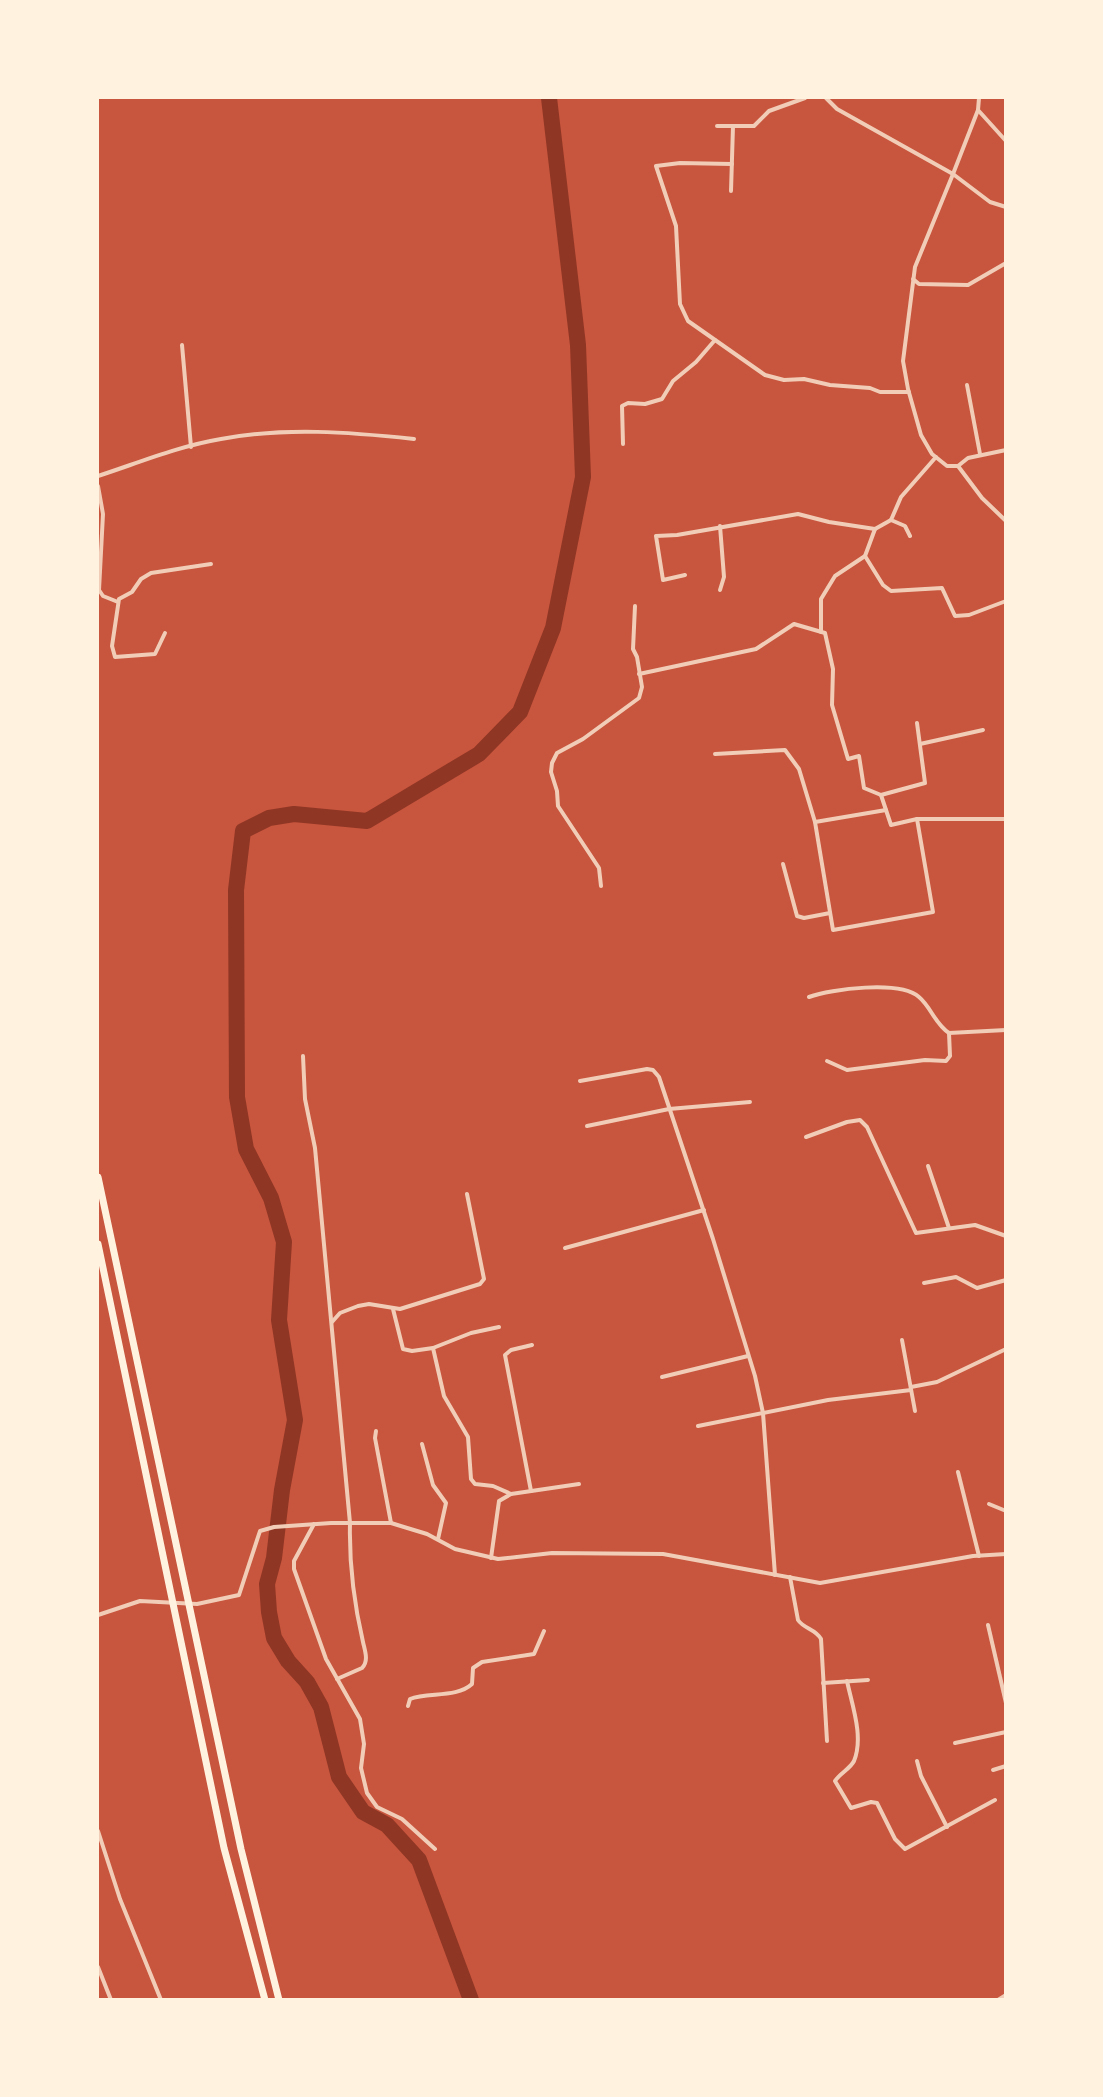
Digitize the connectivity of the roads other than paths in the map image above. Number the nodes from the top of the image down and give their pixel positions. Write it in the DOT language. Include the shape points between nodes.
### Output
graph roads {
  1 [pos="806,98"];
  2 [pos="826,98"];
  3 [pos="980,98"];
  4 [pos="978,110"];
  5 [pos="717,126"];
  6 [pos="733,126"];
  7 [pos="1005,141"];
  8 [pos="732,164"];
  9 [pos="953,174"];
  10 [pos="731,190"];
  11 [pos="1005,207"];
  12 [pos="1005,263"];
  13 [pos="913,279"];
  14 [pos="715,340"];
  15 [pos="182,345"];
  16 [pos="968,385"];
  17 [pos="909,392"];
  18 [pos="414,439"];
  19 [pos="622,444"];
  20 [pos="191,447"];
  21 [pos="1005,450"];
  22 [pos="980,454"];
  23 [pos="936,457"];
  24 [pos="958,466"];
  25 [pos="98,476"];
  26 [pos="98,486"];
  27 [pos="891,520"];
  28 [pos="1005,521"];
  29 [pos="720,526"];
  30 [pos="876,529"];
  31 [pos="910,537"];
  32 [pos="98,554"];
  33 [pos="865,556"];
  34 [pos="212,564"];
  35 [pos="686,575"];
  36 [pos="720,590"];
  37 [pos="118,602"];
  38 [pos="1005,602"];
  39 [pos="635,606"];
  40 [pos="820,632"];
  41 [pos="165,633"];
  42 [pos="639,674"];
  43 [pos="917,723"];
  44 [pos="983,730"];
  45 [pos="920,744"];
  46 [pos="715,754"];
  47 [pos="881,795"];
  48 [pos="886,810"];
  49 [pos="917,819"];
  50 [pos="1005,819"];
  51 [pos="815,822"];
  52 [pos="783,864"];
  53 [pos="601,886"];
  54 [pos="830,913"];
  55 [pos="809,997"];
  56 [pos="1005,1030"];
  57 [pos="949,1033"];
  58 [pos="303,1056"];
  59 [pos="827,1061"];
  60 [pos="580,1081"];
  61 [pos="750,1102"];
  62 [pos="669,1109"];
  63 [pos="587,1126"];
  64 [pos="806,1137"];
  65 [pos="928,1166"];
  66 [pos="98,1177"];
  67 [pos="467,1194"];
  68 [pos="704,1210"];
  69 [pos="949,1228"];
  70 [pos="1005,1236"];
  71 [pos="98,1244"];
  72 [pos="565,1248"];
  73 [pos="1005,1280"];
  74 [pos="924,1283"];
  75 [pos="393,1309"];
  76 [pos="331,1322"];
  77 [pos="499,1327"];
  78 [pos="902,1340"];
  79 [pos="532,1345"];
  80 [pos="433,1348"];
  81 [pos="1005,1349"];
  82 [pos="748,1356"];
  83 [pos="662,1377"];
  84 [pos="911,1388"];
  85 [pos="915,1411"];
  86 [pos="763,1413"];
  87 [pos="698,1426"];
  88 [pos="376,1431"];
  89 [pos="422,1444"];
  90 [pos="958,1472"];
  91 [pos="579,1484"];
  92 [pos="531,1491"];
  93 [pos="511,1494"];
  94 [pos="989,1504"];
  95 [pos="1005,1511"];
  96 [pos="350,1523"];
  97 [pos="391,1523"];
  98 [pos="315,1524"];
  99 [pos="438,1539"];
  100 [pos="1005,1554"];
  101 [pos="979,1556"];
  102 [pos="491,1558"];
  103 [pos="775,1575"];
  104 [pos="790,1577"];
  105 [pos="172,1603"];
  106 [pos="189,1604"];
  107 [pos="98,1615"];
  108 [pos="988,1625"];
  109 [pos="544,1631"];
  110 [pos="337,1679"];
  111 [pos="868,1680"];
  112 [pos="846,1681"];
  113 [pos="823,1683"];
  114 [pos="1005,1703"];
  115 [pos="408,1706"];
  116 [pos="1005,1732"];
  117 [pos="827,1741"];
  118 [pos="955,1743"];
  119 [pos="917,1761"];
  120 [pos="1005,1766"];
  121 [pos="993,1770"];
  122 [pos="995,1800"];
  123 [pos="947,1827"];
  124 [pos="98,1831"];
  125 [pos="435,1850"];
  126 [pos="98,1968"];
  127 [pos="1005,1995"];
  128 [pos="111,2000"];
  129 [pos="161,2000"];
  130 [pos="265,2000"];
  131 [pos="279,2000"];
  132 [pos="998,2000"];
  1 -- 6 [label="street" via="769,111 754,126"];
  2 -- 9 [label="street" via="837,109"];
  3 -- 4 [label="street"];
  4 -- 7 [label="street"];
  4 -- 9 [label="street"];
  5 -- 6 [label="street"];
  6 -- 8 [label="street"];
  8 -- 10 [label="street"];
  8 -- 14 [label="street" via="656,166 676,226 683,314"];
  9 -- 11 [label="street" via="990,202"];
  9 -- 13 [label="street"];
  12 -- 13 [label="street" via="968,285 919,284"];
  13 -- 17 [label="street" via="903,361"];
  14 -- 17 [label="street" via="752,367 775,378 880,392"];
  14 -- 19 [label="street" via="674,381 662,399 622,406"];
  15 -- 20 [label="street"];
  16 -- 22 [label="street"];
  17 -- 23 [label="street" via="921,435"];
  18 -- 20 [label="street" via="300,431 220,439"];
  20 -- 25 [label="street"];
  21 -- 22 [label="street"];
  22 -- 24 [label="street"];
  23 -- 24 [label="street" via="947,466"];
  23 -- 27 [label="street" via="901,497"];
  24 -- 28 [label="street"];
  26 -- 32 [label="street" via="103,514"];
  27 -- 30 [label="street"];
  27 -- 31 [label="street" via="905,526"];
  29 -- 30 [label="street" via="798,514"];
  29 -- 35 [label="street" via="656,536 663,580"];
  29 -- 36 [label="street" via="724,577"];
  30 -- 33 [label="street"];
  32 -- 37 [label="street" via="100,593"];
  33 -- 38 [label="street" via="891,591 942,588 955,616"];
  33 -- 40 [label="street" via="835,576 821,598"];
  34 -- 37 [label="street" via="151,573"];
  37 -- 41 [label="street" via="112,646 115,657 155,654"];
  39 -- 42 [label="street" via="633,650"];
  40 -- 42 [label="street" via="794,624 756,649"];
  40 -- 47 [label="street" via="825,633 831,660 832,705 845,751 848,759 859,756 864,788"];
  42 -- 53 [label="street" via="639,698 557,753 552,763 558,806 599,868"];
  43 -- 45 [label="street"];
  44 -- 45 [label="street"];
  45 -- 47 [label="street" via="925,783"];
  46 -- 51 [label="street" via="785,750 799,769"];
  47 -- 48 [label="street"];
  48 -- 49 [label="street" via="891,825"];
  48 -- 51 [label="street"];
  49 -- 50 [label="street"];
  49 -- 54 [label="street" via="933,912 833,930"];
  51 -- 54 [label="street"];
  52 -- 54 [label="street" via="797,916"];
  55 -- 57 [label="street" via="862,987 909,991 919,996"];
  56 -- 57 [label="street"];
  57 -- 59 [label="street" via="950,1056 946,1061 847,1070"];
  58 -- 76 [label="street"];
  60 -- 62 [label="street" via="653,1070"];
  61 -- 62 [label="street"];
  62 -- 63 [label="street"];
  62 -- 68 [label="street"];
  64 -- 69 [label="street" via="860,1120 867,1127 912,1228 921,1234"];
  65 -- 69 [label="street"];
  66 -- 106 [label="highway"];
  67 -- 75 [label="street" via="484,1279 480,1284"];
  68 -- 72 [label="street"];
  68 -- 82 [label="street"];
  69 -- 70 [label="street" via="975,1225"];
  71 -- 105 [label="highway"];
  73 -- 74 [label="street" via="977,1288 956,1277"];
  75 -- 76 [label="street" via="358,1306 340,1313"];
  75 -- 80 [label="street" via="403,1349"];
  76 -- 96 [label="street"];
  77 -- 80 [label="street"];
  78 -- 84 [label="street"];
  79 -- 92 [label="street" via="505,1355"];
  80 -- 93 [label="street" via="444,1396 468,1437 471,1479 475,1484"];
  81 -- 84 [label="street" via="937,1382"];
  82 -- 83 [label="street"];
  82 -- 86 [label="street"];
  84 -- 85 [label="street"];
  84 -- 86 [label="street"];
  86 -- 87 [label="street"];
  86 -- 103 [label="street"];
  88 -- 97 [label="street"];
  89 -- 99 [label="street" via="433,1485 447,1503"];
  90 -- 101 [label="street"];
  91 -- 92 [label="street"];
  92 -- 93 [label="street"];
  93 -- 102 [label="street" via="500,1501"];
  94 -- 95 [label="street"];
  96 -- 97 [label="street"];
  96 -- 98 [label="street"];
  96 -- 110 [label="street" via="349,1553 366,1659 362,1668"];
  97 -- 99 [label="street"];
  98 -- 106 [label="street" via="260,1531 239,1595"];
  98 -- 110 [label="street" via="294,1561 294,1569"];
  99 -- 102 [label="street" via="455,1549"];
  100 -- 101 [label="street"];
  101 -- 104 [label="street" via="820,1583"];
  102 -- 103 [label="street" via="552,1553 663,1554"];
  103 -- 104 [label="street"];
  104 -- 113 [label="street" via="798,1620 821,1639"];
  105 -- 106 [label="street"];
  105 -- 107 [label="street" via="140,1601"];
  105 -- 130 [label="highway" via="224,1848"];
  106 -- 131 [label="highway" via="241,1849"];
  108 -- 114 [label="street"];
  109 -- 115 [label="street" via="534,1654 482,1662 473,1668 472,1684 465,1690 417,1696 410,1699"];
  110 -- 125 [label="street" via="364,1731 361,1768 372,1802 402,1819"];
  111 -- 112 [label="street"];
  112 -- 113 [label="street"];
  112 -- 123 [label="street" via="857,1747 852,1765 835,1781 849,1806 854,1809 877,1803 894,1839 905,1849"];
  113 -- 117 [label="street"];
  116 -- 118 [label="street"];
  119 -- 123 [label="street"];
  120 -- 121 [label="street"];
  122 -- 123 [label="street"];
  124 -- 129 [label="street" via="120,1899"];
  126 -- 128 [label="street"];
  127 -- 132 [label="street"];
}
